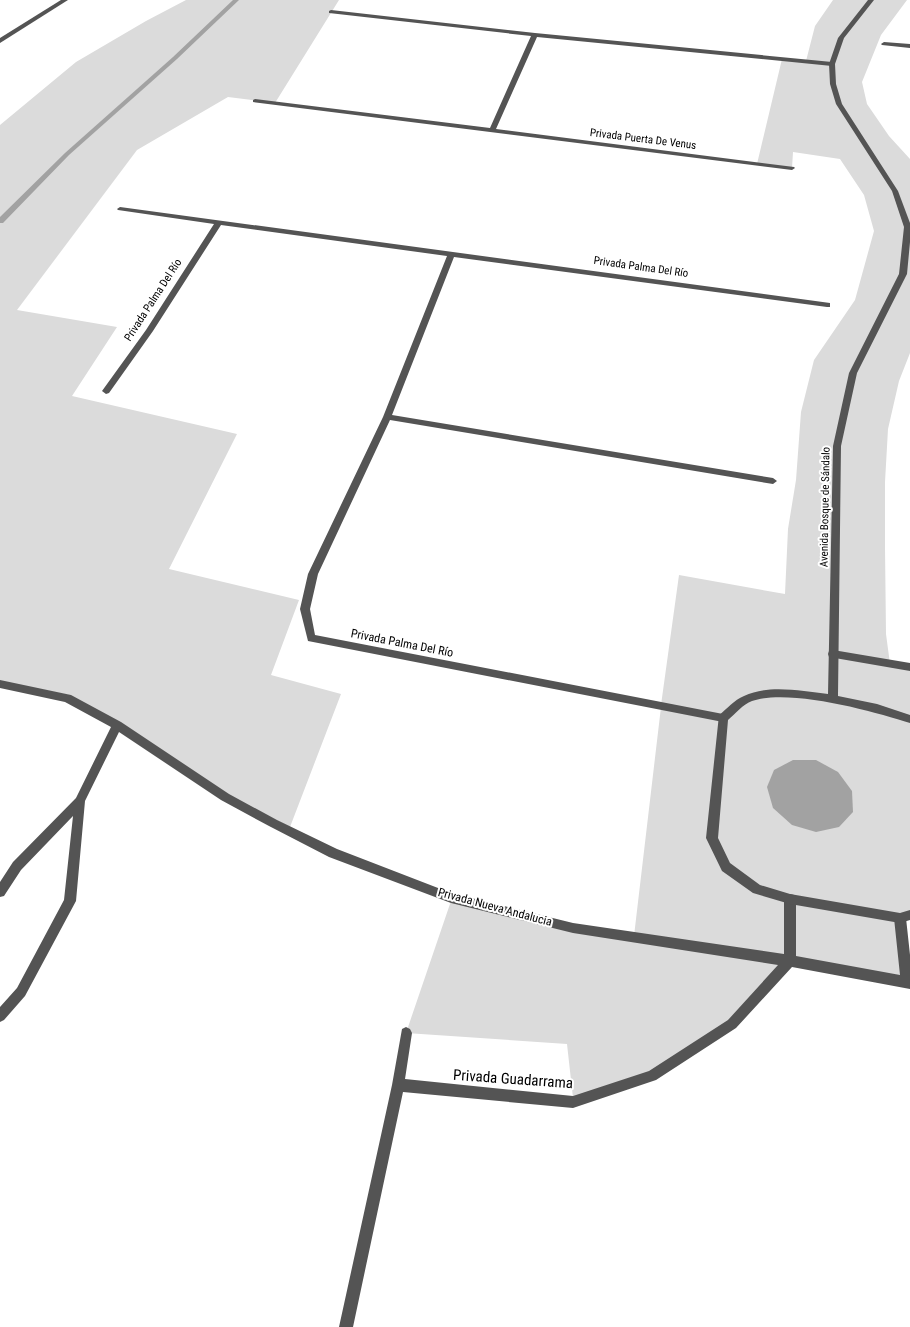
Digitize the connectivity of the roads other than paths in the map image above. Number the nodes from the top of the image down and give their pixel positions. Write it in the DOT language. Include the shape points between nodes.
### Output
graph roads {
  1 [pos="65,0"];
  2 [pos="871,0"];
  3 [pos="331,12"];
  4 [pos="535,35"];
  5 [pos="0,41"];
  6 [pos="884,44"];
  7 [pos="910,46"];
  8 [pos="832,64"];
  9 [pos="255,101"];
  10 [pos="492,130"];
  11 [pos="792,168"];
  12 [pos="120,209"];
  13 [pos="219,222"];
  14 [pos="452,253"];
  15 [pos="907,274"];
  16 [pos="827,305"];
  17 [pos="106,391"];
  18 [pos="387,417"];
  19 [pos="773,481"];
  20 [pos="833,654"];
  21 [pos="910,667"];
  22 [pos="0,684"];
  23 [pos="833,700"];
  24 [pos="723,718"];
  25 [pos="910,719"];
  26 [pos="117,725"];
  27 [pos="80,801"];
  28 [pos="0,892"];
  29 [pos="790,899"];
  30 [pos="905,916"];
  31 [pos="790,961"];
  32 [pos="908,983"];
  33 [pos="0,1016"];
  34 [pos="406,1033"];
  35 [pos="398,1085"];
  36 [pos="346,1327"];
  1 -- 5 [label="street"];
  2 -- 8 [label="street, Avenida Bosque de Sándalo" via="841,38"];
  3 -- 4 [label="street"];
  4 -- 8 [label="street"];
  4 -- 10 [label="street"];
  6 -- 7 [label="street"];
  8 -- 15 [label="street, Avenida Bosque de Sándalo" via="839,104 895,191 908,227"];
  9 -- 10 [label="street, Privada Puerta De Venus"];
  10 -- 11 [label="street, Privada Puerta De Venus"];
  12 -- 13 [label="street, Privada Palma Del Río"];
  13 -- 14 [label="street, Privada Palma Del Río"];
  13 -- 17 [label="street, Privada Palma Del Río"];
  14 -- 16 [label="street, Privada Palma Del Río"];
  14 -- 18 [label="street, Privada Palma Del Río"];
  15 -- 20 [label="street, Avenida Bosque de Sándalo" via="880,317 853,374 837,446"];
  18 -- 19 [label="street"];
  18 -- 24 [label="street, Privada Palma Del Río" via="313,574 304,609 311,638"];
  20 -- 21 [label="street"];
  20 -- 23 [label="street, Avenida Bosque de Sándalo"];
  22 -- 26 [label="street, Privada Nueva Andalucia" via="67,698"];
  23 -- 24 [label="street" via="776,693 750,697"];
  23 -- 25 [label="street" via="895,711"];
  24 -- 29 [label="street" via="712,838 726,867 757,889"];
  26 -- 27 [label="street"];
  26 -- 31 [label="street, Privada Nueva Andalucia" via="224,797 333,853 451,898 573,928"];
  27 -- 28 [label="street" via="17,866"];
  27 -- 33 [label="street" via="70,901 21,992"];
  29 -- 30 [label="street"];
  29 -- 31 [label="street"];
  30 -- 32 [label="street"];
  31 -- 32 [label="street"];
  31 -- 35 [label="street, Privada Guadarrama" via="732,1024 652,1076 573,1102"];
  34 -- 35 [label="street"];
  35 -- 36 [label="street"];
}
